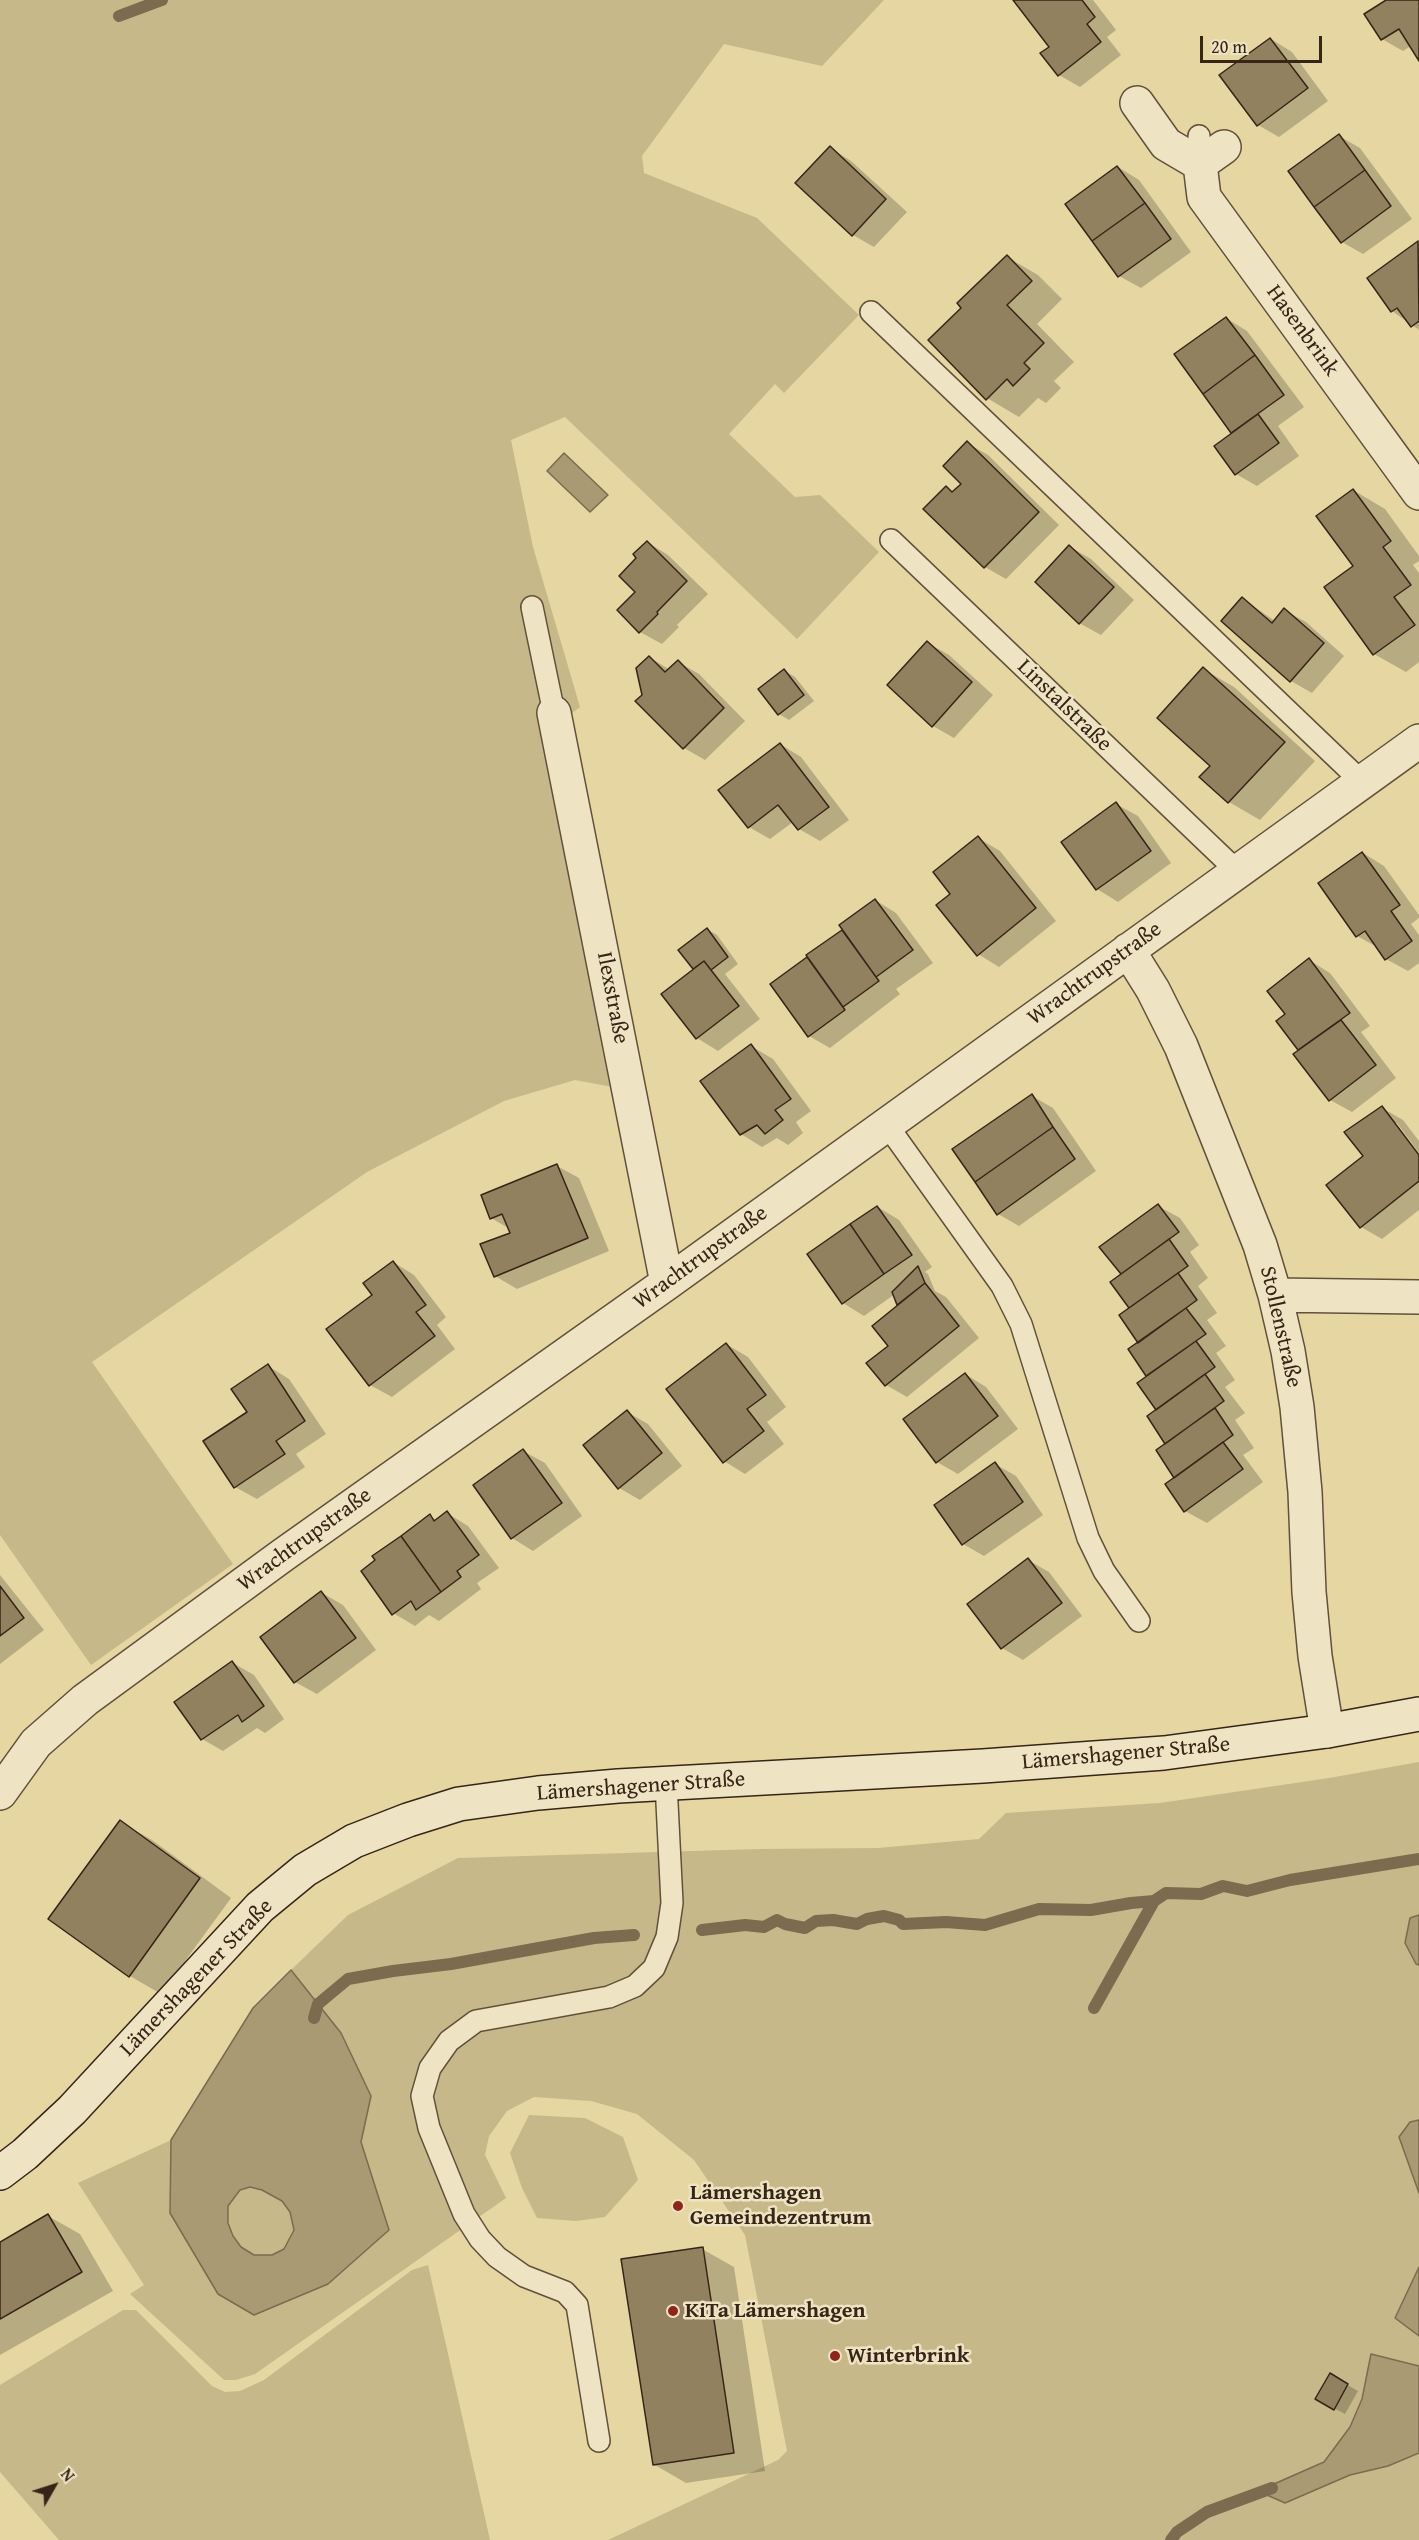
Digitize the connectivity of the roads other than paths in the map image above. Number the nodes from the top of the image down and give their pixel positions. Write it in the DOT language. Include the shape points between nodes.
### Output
graph roads {
  1 [pos="1137,103"];
  2 [pos="871,312"];
  3 [pos="1419,493"];
  4 [pos="891,540"];
  5 [pos="532,607"];
  6 [pos="554,713"];
  7 [pos="1419,741"];
  8 [pos="1362,782"];
  9 [pos="1238,872"];
  10 [pos="1128,951"];
  11 [pos="887,1125"];
  12 [pos="667,1283"];
  13 [pos="1275,1295"];
  14 [pos="1419,1297"];
  15 [pos="1139,1621"];
  16 [pos="1419,1714"];
  17 [pos="1328,1731"];
  18 [pos="666,1783"];
  19 [pos="0,1793"];
  20 [pos="0,2173"];
  21 [pos="599,2441"];
  1 -- 3 [label="street, Hasenbrink" via="1166,144 1208,149 1204,197"];
  2 -- 8 [label="lane"];
  4 -- 9 [label="lane, Linstalstraße"];
  5 -- 6 [label="lane"];
  6 -- 12 [label="street, Ilexstraße"];
  7 -- 8 [label="street, Wrachtrupstraße"];
  8 -- 9 [label="street, Wrachtrupstraße"];
  9 -- 10 [label="street, Wrachtrupstraße"];
  10 -- 11 [label="street, Wrachtrupstraße"];
  10 -- 13 [label="street, Stollenstraße" via="1182,1046 1260,1245"];
  11 -- 12 [label="street, Wrachtrupstraße"];
  11 -- 15 [label="lane" via="1002,1286 1021,1324 1088,1538 1104,1571"];
  12 -- 19 [label="street, Wrachtrupstraße" via="85,1700 36,1743"];
  13 -- 14 [label="street"];
  13 -- 17 [label="street, Stollenstraße" via="1297,1407 1315,1656"];
  16 -- 17 [label="street, Lämershagener Straße"];
  17 -- 18 [label="street, Lämershagener Straße" via="1164,1753"];
  18 -- 20 [label="street, Lämershagener Straße" via="459,1804 354,1841 305,1870 260,1907 72,2110"];
  18 -- 21 [label="lane" via="672,1903 667,1937 654,1968 635,1986 609,1997 476,2021 448,2042 430,2068 422,2096 429,2128 464,2214 480,2239 524,2276 565,2292 577,2305"];
}
